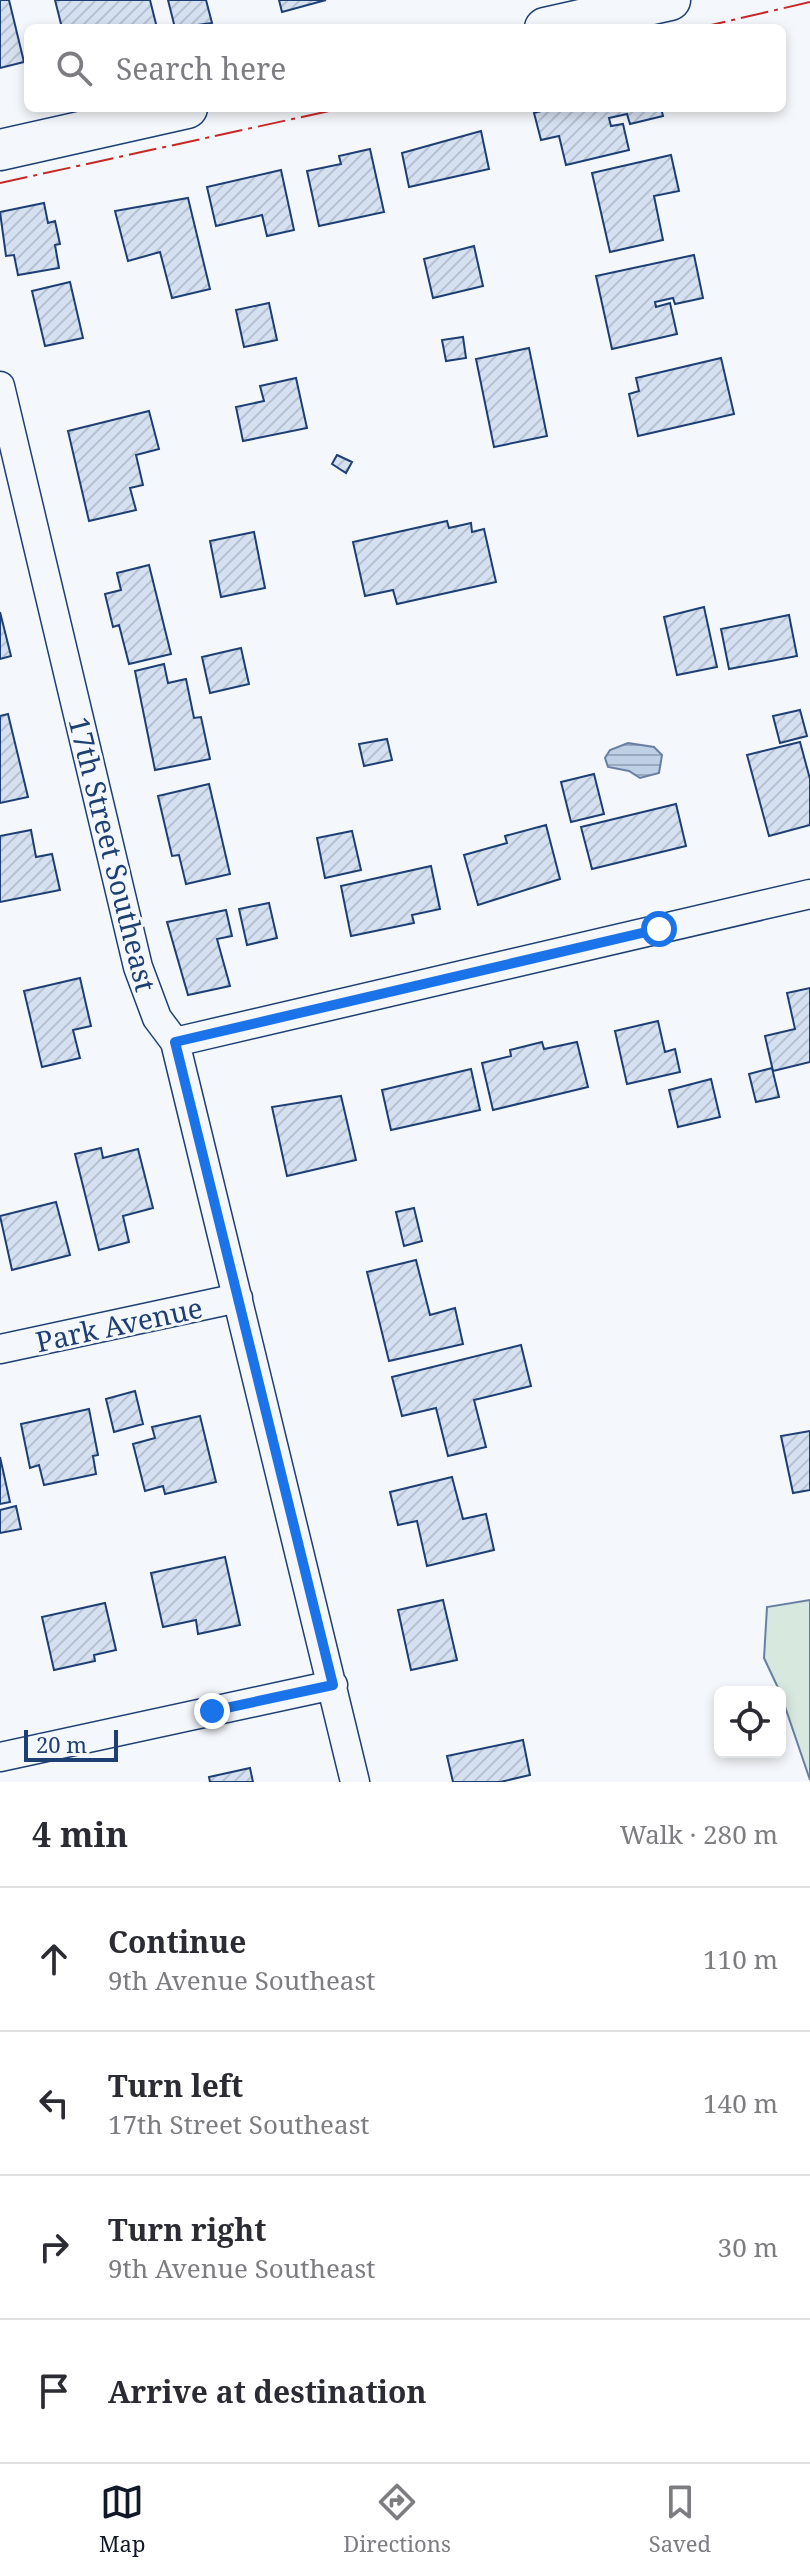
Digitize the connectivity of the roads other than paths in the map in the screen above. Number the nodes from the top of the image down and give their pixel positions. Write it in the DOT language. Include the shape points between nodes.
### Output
graph roads {
  1 [pos="670,0"];
  2 [pos="563,24"];
  3 [pos="169,112"];
  4 [pos="0,150"];
  5 [pos="0,386"];
  6 [pos="810,894"];
  7 [pos="175,1042"];
  8 [pos="238,1298"];
  9 [pos="0,1349"];
  10 [pos="333,1685"];
  11 [pos="0,1757"];
  12 [pos="355,1782"];
  1 -- 2 [label="street"];
  3 -- 4 [label="street"];
  5 -- 7 [label="street, 17th Street Southeast" via="138,967 157,1018"];
  6 -- 7 [label="street"];
  7 -- 8 [label="street, 17th Street Southeast"];
  8 -- 9 [label="street, Park Avenue"];
  8 -- 10 [label="street, 17th Street Southeast"];
  10 -- 11 [label="street"];
  10 -- 12 [label="street, 17th Street Southeast"];
}
